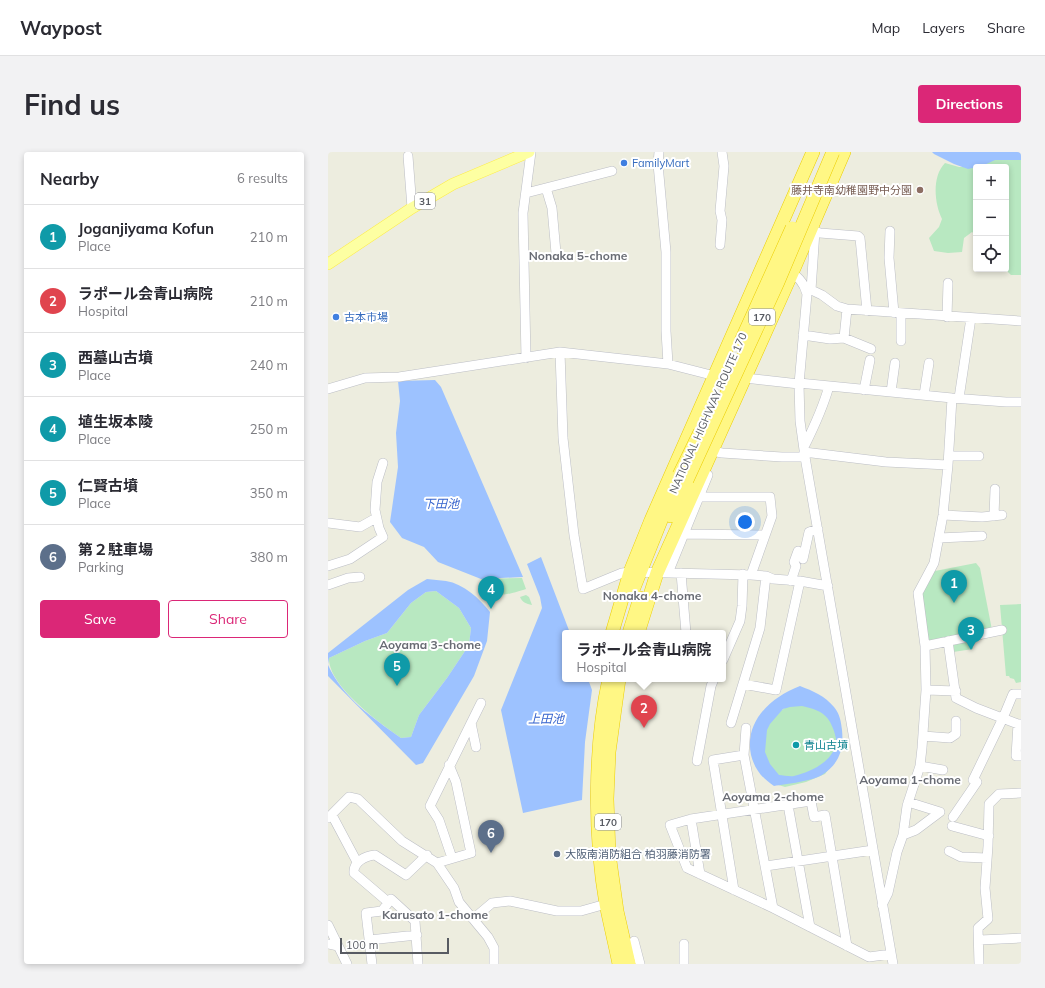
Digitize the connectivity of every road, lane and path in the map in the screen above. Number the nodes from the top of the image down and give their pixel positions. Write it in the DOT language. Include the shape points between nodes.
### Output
graph roads {
  1 [pos="530,152"];
  2 [pos="659,152"];
  3 [pos="722,152"];
  4 [pos="813,152"];
  5 [pos="824,152"];
  6 [pos="833,152"];
  7 [pos="844,152"];
  8 [pos="408,156"];
  9 [pos="612,171"];
  10 [pos="546,188"];
  11 [pos="526,192"];
  12 [pos="412,208"];
  13 [pos="813,230"];
  14 [pos="890,231"];
  15 [pos="720,245"];
  16 [pos="556,253"];
  17 [pos="765,261"];
  18 [pos="328,264"];
  19 [pos="792,273"];
  20 [pos="948,283"];
  21 [pos="808,288"];
  22 [pos="847,309"];
  23 [pos="867,311"];
  24 [pos="897,313"];
  25 [pos="947,317"];
  26 [pos="971,318"];
  27 [pos="1021,321"];
  28 [pos="803,336"];
  29 [pos="844,338"];
  30 [pos="901,341"];
  31 [pos="871,350"];
  32 [pos="560,352"];
  33 [pos="526,358"];
  34 [pos="870,360"];
  35 [pos="895,363"];
  36 [pos="929,363"];
  37 [pos="668,364"];
  38 [pos="715,376"];
  39 [pos="745,378"];
  40 [pos="799,384"];
  41 [pos="829,386"];
  42 [pos="328,389"];
  43 [pos="864,390"];
  44 [pos="891,392"];
  45 [pos="924,395"];
  46 [pos="956,398"];
  47 [pos="1021,402"];
  48 [pos="712,451"];
  49 [pos="804,452"];
  50 [pos="979,456"];
  51 [pos="949,461"];
  52 [pos="383,463"];
  53 [pos="706,463"];
  54 [pos="683,478"];
  55 [pos="995,489"];
  56 [pos="699,496"];
  57 [pos="943,515"];
  58 [pos="376,518"];
  59 [pos="328,523"];
  60 [pos="818,529"];
  61 [pos="683,534"];
  62 [pos="765,535"];
  63 [pos="982,536"];
  64 [pos="939,538"];
  65 [pos="798,551"];
  66 [pos="803,559"];
  67 [pos="328,566"];
  68 [pos="649,572"];
  69 [pos="681,573"];
  70 [pos="747,574"];
  71 [pos="766,576"];
  72 [pos="360,577"];
  73 [pos="796,581"];
  74 [pos="328,585"];
  75 [pos="828,586"];
  76 [pos="614,630"];
  77 [pos="621,630"];
  78 [pos="630,630"];
  79 [pos="639,630"];
  80 [pos="686,630"];
  81 [pos="1002,630"];
  82 [pos="948,641"];
  83 [pos="925,646"];
  84 [pos="726,653"];
  85 [pos="604,682"];
  86 [pos="608,682"];
  87 [pos="618,682"];
  88 [pos="624,682"];
  89 [pos="713,682"];
  90 [pos="743,684"];
  91 [pos="926,690"];
  92 [pos="956,691"];
  93 [pos="606,694"];
  94 [pos="1021,694"];
  95 [pos="480,703"];
  96 [pos="614,709"];
  97 [pos="1003,718"];
  98 [pos="956,721"];
  99 [pos="471,723"];
  100 [pos="732,723"];
  101 [pos="1019,724"];
  102 [pos="746,728"];
  103 [pos="923,736"];
  104 [pos="476,747"];
  105 [pos="744,755"];
  106 [pos="1021,756"];
  107 [pos="697,761"];
  108 [pos="450,765"];
  109 [pos="920,766"];
  110 [pos="943,770"];
  111 [pos="1021,793"];
  112 [pos="908,802"];
  113 [pos="788,805"];
  114 [pos="754,810"];
  115 [pos="722,814"];
  116 [pos="330,816"];
  117 [pos="691,820"];
  118 [pos="903,835"];
  119 [pos="989,836"];
  120 [pos="872,850"];
  121 [pos="949,851"];
  122 [pos="427,855"];
  123 [pos="831,855"];
  124 [pos="452,858"];
  125 [pos="988,858"];
  126 [pos="799,861"];
  127 [pos="357,862"];
  128 [pos="437,863"];
  129 [pos="766,866"];
  130 [pos="700,874"];
  131 [pos="734,890"];
  132 [pos="388,902"];
  133 [pos="606,904"];
  134 [pos="882,905"];
  135 [pos="773,908"];
  136 [pos="473,919"];
  137 [pos="328,925"];
  138 [pos="810,927"];
  139 [pos="417,935"];
  140 [pos="1021,938"];
  141 [pos="369,940"];
  142 [pos="980,940"];
  143 [pos="634,941"];
  144 [pos="328,944"];
  145 [pos="684,944"];
  146 [pos="338,946"];
  147 [pos="847,946"];
  148 [pos="891,954"];
  149 [pos="347,964"];
  150 [pos="372,964"];
  151 [pos="418,964"];
  152 [pos="494,964"];
  153 [pos="619,964"];
  154 [pos="629,964"];
  155 [pos="640,964"];
  156 [pos="684,964"];
  157 [pos="892,964"];
  158 [pos="979,964"];
  1 -- 11 [label="street"];
  1 -- 12 [label="main road, 31" via="453,184"];
  2 -- 37 [label="street" via="666,252"];
  3 -- 15 [label="street" via="724,166"];
  4 -- 17 [label="highway"];
  5 -- 54 [label="highway, NATIONAL HIGHWAY ROUTE 170 / 170, bridge"];
  6 -- 54 [label="highway, NATIONAL HIGHWAY ROUTE 170 / 170, bridge" via="778,282"];
  7 -- 13 [label="highway"];
  8 -- 12 [label="street"];
  9 -- 10 [label="street"];
  10 -- 11 [label="street"];
  10 -- 16 [label="street" via="552,208"];
  11 -- 33 [label="street" via="523,213"];
  12 -- 18 [label="main road, 31"];
  13 -- 19 [label="highway"];
  13 -- 21 [label="street"];
  13 -- 23 [label="street" via="860,238"];
  14 -- 24 [label="street" via="889,258"];
  17 -- 19 [label="street"];
  17 -- 38 [label="highway"];
  19 -- 21 [label="street"];
  19 -- 39 [label="highway"];
  20 -- 25 [label="street"];
  21 -- 22 [label="street" via="836,306"];
  21 -- 28 [label="street"];
  22 -- 23 [label="street"];
  22 -- 29 [label="street"];
  23 -- 24 [label="street"];
  24 -- 25 [label="street"];
  24 -- 30 [label="street"];
  25 -- 26 [label="street"];
  26 -- 27 [label="street"];
  26 -- 46 [label="street"];
  28 -- 29 [label="street"];
  28 -- 40 [label="street"];
  29 -- 31 [label="street"];
  32 -- 33 [label="street"];
  32 -- 37 [label="street"];
  32 -- 68 [label="street" via="563,438 583,588 622,573"];
  33 -- 42 [label="street" via="399,377 365,378"];
  34 -- 43 [label="street"];
  35 -- 44 [label="street"];
  36 -- 45 [label="street"];
  37 -- 38 [label="street"];
  38 -- 39 [label="street"];
  38 -- 68 [label="highway" via="651,520"];
  39 -- 40 [label="street"];
  39 -- 48 [label="highway"];
  40 -- 41 [label="street"];
  40 -- 49 [label="street"];
  41 -- 43 [label="street"];
  41 -- 49 [label="street"];
  43 -- 44 [label="street"];
  44 -- 45 [label="street"];
  45 -- 46 [label="street"];
  46 -- 47 [label="street"];
  46 -- 51 [label="street"];
  48 -- 49 [label="street" via="782,457"];
  48 -- 53 [label="highway"];
  49 -- 51 [label="street" via="886,462"];
  49 -- 60 [label="street"];
  50 -- 51 [label="street"];
  51 -- 57 [label="street"];
  52 -- 58 [label="street" via="377,482"];
  53 -- 56 [label="street" via="712,466"];
  53 -- 68 [label="highway"];
  54 -- 68 [label="highway, NATIONAL HIGHWAY ROUTE 170 / 170"];
  55 -- 57 [label="street" via="998,515"];
  56 -- 61 [label="street"];
  56 -- 62 [label="street" via="770,497 772,516"];
  57 -- 64 [label="street"];
  58 -- 59 [label="street" via="360,527"];
  58 -- 67 [label="street" via="383,537 350,559"];
  60 -- 66 [label="street" via="808,532"];
  60 -- 75 [label="street"];
  61 -- 62 [label="street"];
  61 -- 68 [label="street"];
  62 -- 70 [label="street"];
  63 -- 64 [label="street"];
  64 -- 83 [label="street" via="934,563 918,593"];
  65 -- 73 [label="street" via="794,562"];
  68 -- 69 [label="street"];
  68 -- 76 [label="highway"];
  68 -- 77 [label="highway, NATIONAL HIGHWAY ROUTE 170 / 170" via="622,622"];
  68 -- 78 [label="highway, NATIONAL HIGHWAY ROUTE 170 / 170"];
  68 -- 79 [label="highway"];
  69 -- 70 [label="street"];
  69 -- 80 [label="street"];
  70 -- 71 [label="street"];
  70 -- 84 [label="street" via="740,621"];
  71 -- 73 [label="street"];
  71 -- 90 [label="street" via="760,628"];
  72 -- 74 [label="street"];
  73 -- 75 [label="street"];
  73 -- 90 [label="street" via="776,690"];
  75 -- 120 [label="street"];
  81 -- 82 [label="street" via="976,641"];
  82 -- 83 [label="street"];
  82 -- 92 [label="street"];
  83 -- 91 [label="street"];
  85 -- 93 [label="highway"];
  86 -- 93 [label="highway, 170"];
  87 -- 96 [label="highway, 170"];
  88 -- 96 [label="highway"];
  89 -- 107 [label="street"];
  90 -- 100 [label="street"];
  91 -- 92 [label="street"];
  91 -- 103 [label="street"];
  92 -- 97 [label="street" via="956,698"];
  93 -- 133 [label="highway, 170" via="599,751 598,799 600,855"];
  94 -- 97 [label="street" via="1013,694"];
  95 -- 99 [label="street"];
  96 -- 154 [label="highway, 170" via="607,799 609,854 617,911"];
  97 -- 101 [label="street"];
  97 -- 119 [label="street" via="973,780 977,782 953,822"];
  98 -- 103 [label="street" via="956,734 950,738"];
  99 -- 104 [label="street"];
  99 -- 108 [label="street"];
  101 -- 106 [label="street" via="1016,756"];
  102 -- 105 [label="street"];
  103 -- 109 [label="street"];
  105 -- 114 [label="street"];
  105 -- 115 [label="street" via="713,760"];
  108 -- 124 [label="street" via="430,806 439,820"];
  108 -- 124 [label="street" via="471,853"];
  109 -- 110 [label="street"];
  109 -- 112 [label="street"];
  111 -- 119 [label="street" via="999,794 989,804"];
  112 -- 118 [label="street"];
  112 -- 118 [label="street" via="940,812 916,830"];
  113 -- 114 [label="street"];
  113 -- 123 [label="street" via="811,802 814,817 825,815"];
  113 -- 126 [label="street"];
  114 -- 115 [label="street"];
  114 -- 129 [label="street"];
  115 -- 117 [label="street"];
  115 -- 131 [label="street"];
  116 -- 122 [label="street" via="349,797 358,799 402,841"];
  116 -- 127 [label="street"];
  117 -- 130 [label="street"];
  117 -- 130 [label="street" via="670,825 687,868"];
  118 -- 134 [label="street" via="888,893"];
  119 -- 125 [label="street"];
  120 -- 123 [label="street"];
  120 -- 134 [label="street"];
  121 -- 125 [label="street" via="961,857"];
  122 -- 127 [label="street" via="406,876 375,855 369,855"];
  122 -- 128 [label="street"];
  123 -- 126 [label="street"];
  123 -- 147 [label="street"];
  124 -- 128 [label="street"];
  125 -- 142 [label="street" via="985,888 988,919 978,928"];
  126 -- 129 [label="street"];
  126 -- 138 [label="street"];
  127 -- 132 [label="street" via="354,873"];
  128 -- 136 [label="street" via="454,888 459,902"];
  129 -- 135 [label="street"];
  130 -- 131 [label="street"];
  131 -- 135 [label="street"];
  132 -- 139 [label="street" via="391,899 415,921"];
  132 -- 141 [label="street" via="382,911 366,913"];
  133 -- 136 [label="street" via="581,911 557,911 510,901 492,903"];
  133 -- 153 [label="highway, 170"];
  134 -- 148 [label="street"];
  135 -- 138 [label="street"];
  136 -- 152 [label="street" via="494,948"];
  137 -- 146 [label="street"];
  138 -- 147 [label="street"];
  139 -- 141 [label="street"];
  139 -- 151 [label="street"];
  140 -- 142 [label="street"];
  141 -- 150 [label="street"];
  142 -- 158 [label="street"];
  143 -- 155 [label="street"];
  144 -- 146 [label="street"];
  145 -- 156 [label="street"];
  146 -- 149 [label="street"];
  147 -- 148 [label="street" via="869,957"];
  148 -- 157 [label="street"];
}
